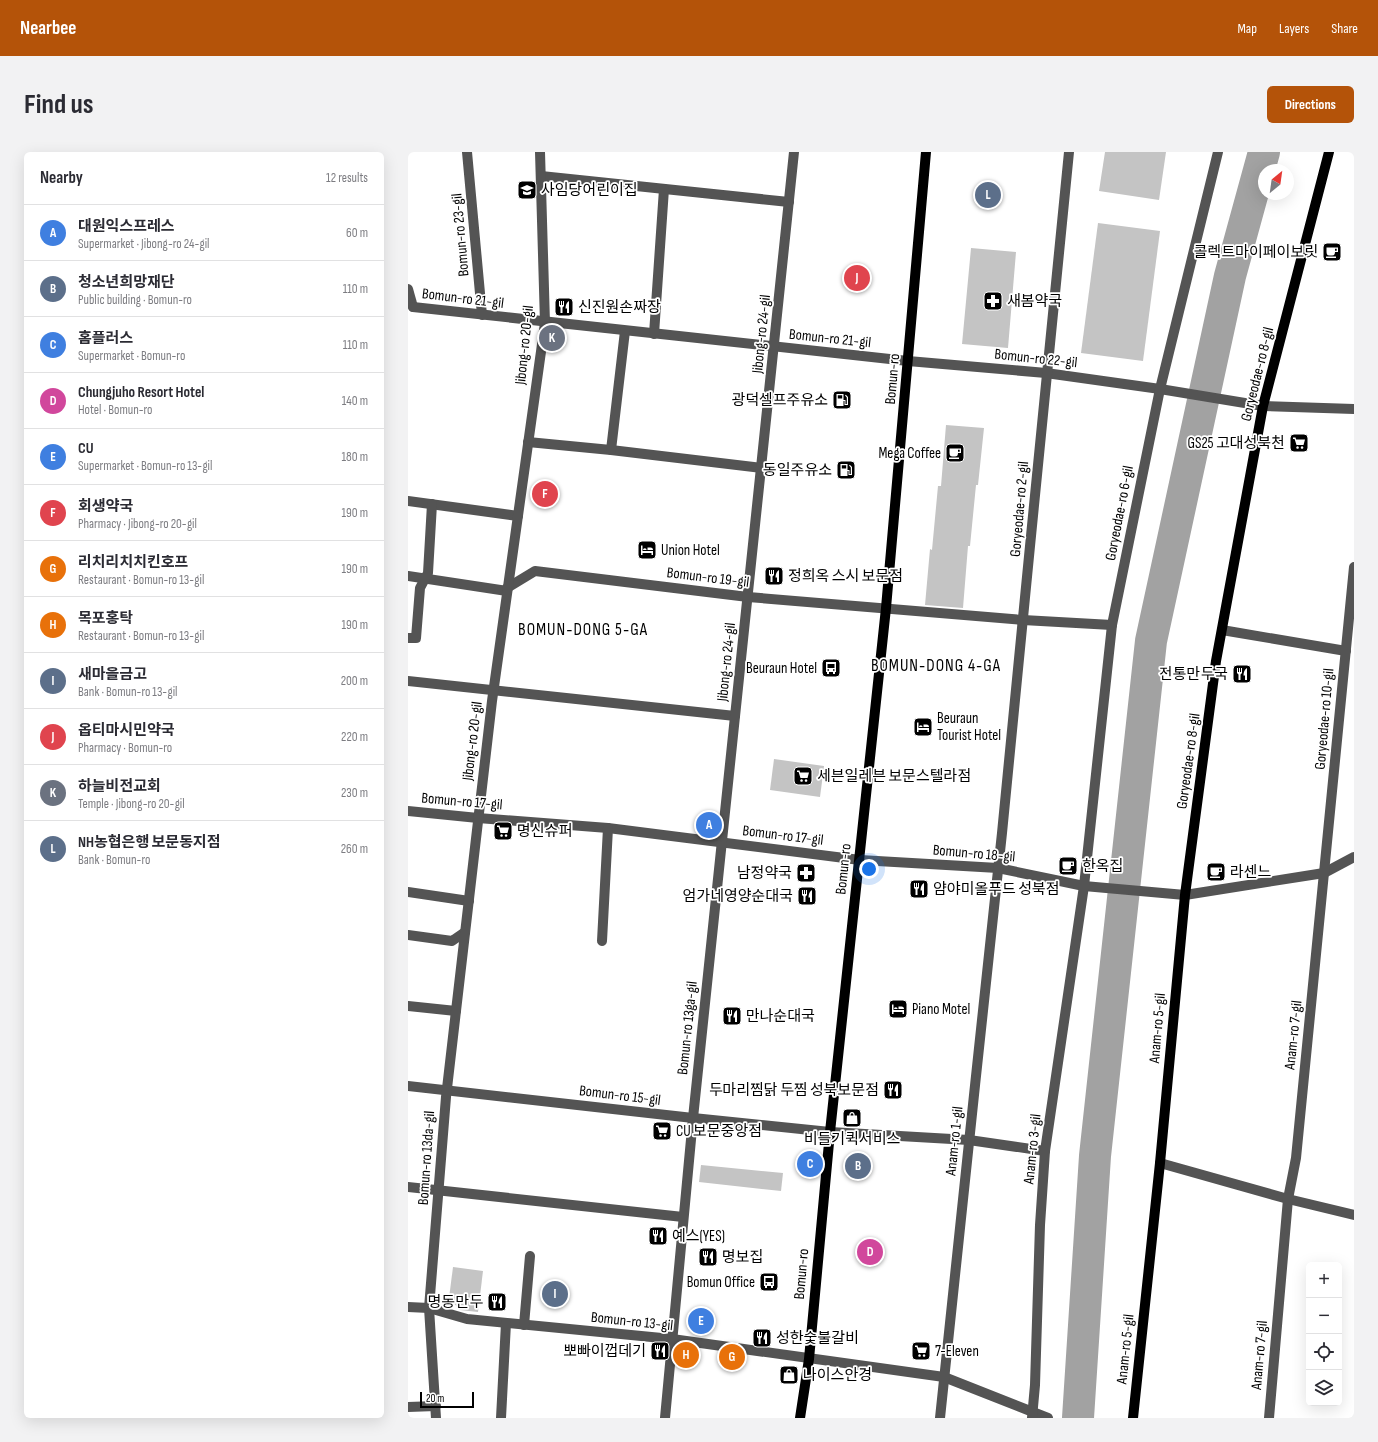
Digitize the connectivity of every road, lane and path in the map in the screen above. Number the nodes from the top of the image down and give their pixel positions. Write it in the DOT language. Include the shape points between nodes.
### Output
graph roads {
  1 [pos="467,152"];
  2 [pos="540,152"];
  3 [pos="794,152"];
  4 [pos="926,152"];
  5 [pos="1069,152"];
  6 [pos="1218,152"];
  7 [pos="1329,152"];
  8 [pos="541,176"];
  9 [pos="664,189"];
  10 [pos="789,202"];
  11 [pos="408,289"];
  12 [pos="410,311"];
  13 [pos="482,316"];
  14 [pos="544,323"];
  15 [pos="625,331"];
  16 [pos="654,334"];
  17 [pos="774,347"];
  18 [pos="908,361"];
  19 [pos="1046,373"];
  20 [pos="1160,388"];
  21 [pos="1263,406"];
  22 [pos="1354,409"];
  23 [pos="528,442"];
  24 [pos="611,450"];
  25 [pos="762,468"];
  26 [pos="408,501"];
  27 [pos="432,504"];
  28 [pos="518,516"];
  29 [pos="1354,567"];
  30 [pos="408,576"];
  31 [pos="425,578"];
  32 [pos="507,590"];
  33 [pos="748,597"];
  34 [pos="886,608"];
  35 [pos="1023,620"];
  36 [pos="1112,625"];
  37 [pos="1222,630"];
  38 [pos="412,638"];
  39 [pos="1346,651"];
  40 [pos="408,681"];
  41 [pos="493,690"];
  42 [pos="735,716"];
  43 [pos="408,811"];
  44 [pos="478,818"];
  45 [pos="608,828"];
  46 [pos="722,843"];
  47 [pos="1354,857"];
  48 [pos="860,860"];
  49 [pos="998,868"];
  50 [pos="1324,874"];
  51 [pos="1084,886"];
  52 [pos="408,892"];
  53 [pos="1184,895"];
  54 [pos="468,901"];
  55 [pos="465,932"];
  56 [pos="408,935"];
  57 [pos="602,942"];
  58 [pos="408,1006"];
  59 [pos="456,1011"];
  60 [pos="408,1086"];
  61 [pos="447,1090"];
  62 [pos="693,1118"];
  63 [pos="830,1132"];
  64 [pos="969,1140"];
  65 [pos="1046,1151"];
  66 [pos="1160,1164"];
  67 [pos="408,1187"];
  68 [pos="439,1191"];
  69 [pos="1288,1199"];
  70 [pos="1354,1215"];
  71 [pos="683,1217"];
  72 [pos="530,1256"];
  73 [pos="408,1307"];
  74 [pos="429,1308"];
  75 [pos="506,1323"];
  76 [pos="524,1325"];
  77 [pos="672,1339"];
  78 [pos="809,1359"];
  79 [pos="944,1377"];
  80 [pos="436,1406"];
  81 [pos="408,1407"];
  82 [pos="1032,1415"];
  83 [pos="436,1418"];
  84 [pos="501,1418"];
  85 [pos="666,1418"];
  86 [pos="800,1418"];
  87 [pos="940,1418"];
  88 [pos="1048,1418"];
  89 [pos="1133,1418"];
  90 [pos="1269,1418"];
  1 -- 13 [label="street, Bomun-ro 23-gil"];
  2 -- 8 [label="street, Jibong-ro 20-gil"];
  3 -- 10 [label="street, Jibong-ro 24-gil"];
  4 -- 18 [label="main road, Bomun-ro"];
  5 -- 19 [label="street, Goryeodae-ro 2-gil"];
  6 -- 20 [label="street, Goryeodae-ro 6-gil"];
  7 -- 21 [label="main road, Goryeodae-ro 8-gil"];
  8 -- 9 [label="street"];
  8 -- 14 [label="street, Jibong-ro 20-gil"];
  9 -- 10 [label="street"];
  9 -- 16 [label="street"];
  10 -- 17 [label="street, Jibong-ro 24-gil"];
  11 -- 12 [label="street, Bomun-ro 21-gil"];
  12 -- 13 [label="street, Bomun-ro 21-gil"];
  13 -- 14 [label="street, Bomun-ro 21-gil"];
  14 -- 15 [label="street, Bomun-ro 21-gil"];
  14 -- 23 [label="street, Jibong-ro 20-gil"];
  15 -- 16 [label="street, Bomun-ro 21-gil"];
  15 -- 24 [label="street"];
  16 -- 17 [label="street, Bomun-ro 21-gil"];
  17 -- 18 [label="street, Bomun-ro 21-gil"];
  17 -- 25 [label="street, Jibong-ro 24-gil"];
  18 -- 19 [label="street, Bomun-ro 22-gil"];
  18 -- 34 [label="main road, Bomun-ro"];
  19 -- 20 [label="street, Bomun-ro 22-gil"];
  19 -- 35 [label="street, Goryeodae-ro 2-gil"];
  20 -- 21 [label="street, Bomun-ro 22-gil"];
  20 -- 36 [label="street, Goryeodae-ro 6-gil"];
  21 -- 22 [label="street"];
  21 -- 37 [label="main road, Goryeodae-ro 8-gil"];
  23 -- 24 [label="street"];
  23 -- 28 [label="street, Jibong-ro 20-gil"];
  24 -- 25 [label="street"];
  25 -- 33 [label="street, Jibong-ro 24-gil"];
  26 -- 27 [label="street"];
  27 -- 28 [label="street"];
  27 -- 31 [label="street" via="428,573"];
  28 -- 32 [label="street, Jibong-ro 20-gil"];
  29 -- 39 [label="street, Goryeodae-ro 10-gil"];
  30 -- 31 [label="street"];
  31 -- 32 [label="street"];
  31 -- 38 [label="street" via="420,588"];
  32 -- 33 [label="street, Bomun-ro 19-gil" via="535,571"];
  32 -- 41 [label="street, Jibong-ro 20-gil"];
  33 -- 34 [label="street, Bomun-ro 19-gil"];
  33 -- 42 [label="street, Jibong-ro 24-gil"];
  34 -- 35 [label="street"];
  34 -- 48 [label="main road, Bomun-ro"];
  35 -- 36 [label="street"];
  35 -- 49 [label="street, Goryeodae-ro 2-gil"];
  36 -- 51 [label="street, Goryeodae-ro 6-gil"];
  37 -- 39 [label="street"];
  37 -- 53 [label="main road, Goryeodae-ro 8-gil"];
  39 -- 50 [label="street, Goryeodae-ro 10-gil"];
  40 -- 41 [label="street, Jibong-ro 20-gil"];
  41 -- 42 [label="street, Jibong-ro 24-gil"];
  41 -- 44 [label="street, Jibong-ro 20-gil"];
  42 -- 46 [label="street, Jibong-ro 24-gil"];
  43 -- 44 [label="street, Bomun-ro 17-gil"];
  44 -- 45 [label="street, Bomun-ro 17-gil"];
  44 -- 54 [label="street, Bomun-ro 13da-gil"];
  45 -- 46 [label="street, Bomun-ro 17-gil"];
  45 -- 57 [label="street"];
  46 -- 48 [label="street, Bomun-ro 17-gil"];
  46 -- 62 [label="street, Bomun-ro 13ga-gil"];
  47 -- 50 [label="street"];
  48 -- 49 [label="street, Bomun-ro 18-gil"];
  48 -- 63 [label="main road, Bomun-ro"];
  49 -- 51 [label="street, Bomun-ro 18-gil"];
  49 -- 64 [label="street, Anam-ro 1-gil"];
  50 -- 53 [label="street"];
  50 -- 69 [label="street, Anam-ro 7-gil" via="1296,1158"];
  51 -- 53 [label="street, Bomun-ro 18-gil"];
  51 -- 65 [label="street, Anam-ro 3-gil"];
  52 -- 54 [label="street"];
  53 -- 66 [label="main road, Anam-ro 5-gil"];
  54 -- 55 [label="street, Bomun-ro 13da-gil"];
  55 -- 56 [label="street" via="452,941"];
  55 -- 59 [label="street, Bomun-ro 13da-gil"];
  58 -- 59 [label="street"];
  59 -- 61 [label="street, Bomun-ro 13da-gil"];
  60 -- 61 [label="street, Bomun-ro 15-gil"];
  61 -- 62 [label="street, Bomun-ro 15-gil"];
  61 -- 68 [label="street, Bomun-ro 13da-gil"];
  62 -- 63 [label="street, Bomun-ro 15-gil"];
  62 -- 71 [label="street, Bomun-ro 13ga-gil"];
  63 -- 64 [label="street"];
  63 -- 78 [label="main road, Bomun-ro"];
  64 -- 65 [label="street"];
  64 -- 79 [label="street, Anam-ro 1-gil"];
  65 -- 82 [label="street, Anam-ro 3-gil" via="1040,1225"];
  66 -- 69 [label="street"];
  66 -- 89 [label="main road, Anam-ro 5-gil"];
  67 -- 68 [label="street"];
  68 -- 71 [label="street"];
  68 -- 74 [label="street, Bomun-ro 13da-gil"];
  69 -- 70 [label="street"];
  69 -- 90 [label="street, Anam-ro 7-gil"];
  71 -- 77 [label="street, Bomun-ro 13ga-gil"];
  72 -- 76 [label="street"];
  73 -- 74 [label="street, Bomun-ro 13-gil"];
  74 -- 75 [label="street, Bomun-ro 13-gil" via="467,1319"];
  74 -- 80 [label="street, Bomun-ro 13da-gil"];
  75 -- 76 [label="street, Bomun-ro 13-gil"];
  75 -- 84 [label="street"];
  76 -- 77 [label="street, Bomun-ro 13-gil"];
  77 -- 78 [label="street, Bomun-ro 13-gil"];
  77 -- 85 [label="street, Bomun-ro 13ga-gil"];
  78 -- 79 [label="street, Bomun-ro 13-gil"];
  78 -- 86 [label="main road, Bomun-ro"];
  79 -- 82 [label="street, Bomun-ro 13-gil"];
  79 -- 87 [label="street, Anam-ro 1-gil"];
  80 -- 81 [label="street"];
  80 -- 83 [label="street, Bomun-ro 13da-gil"];
  82 -- 88 [label="street, Bomun-ro 13-gil"];
}
